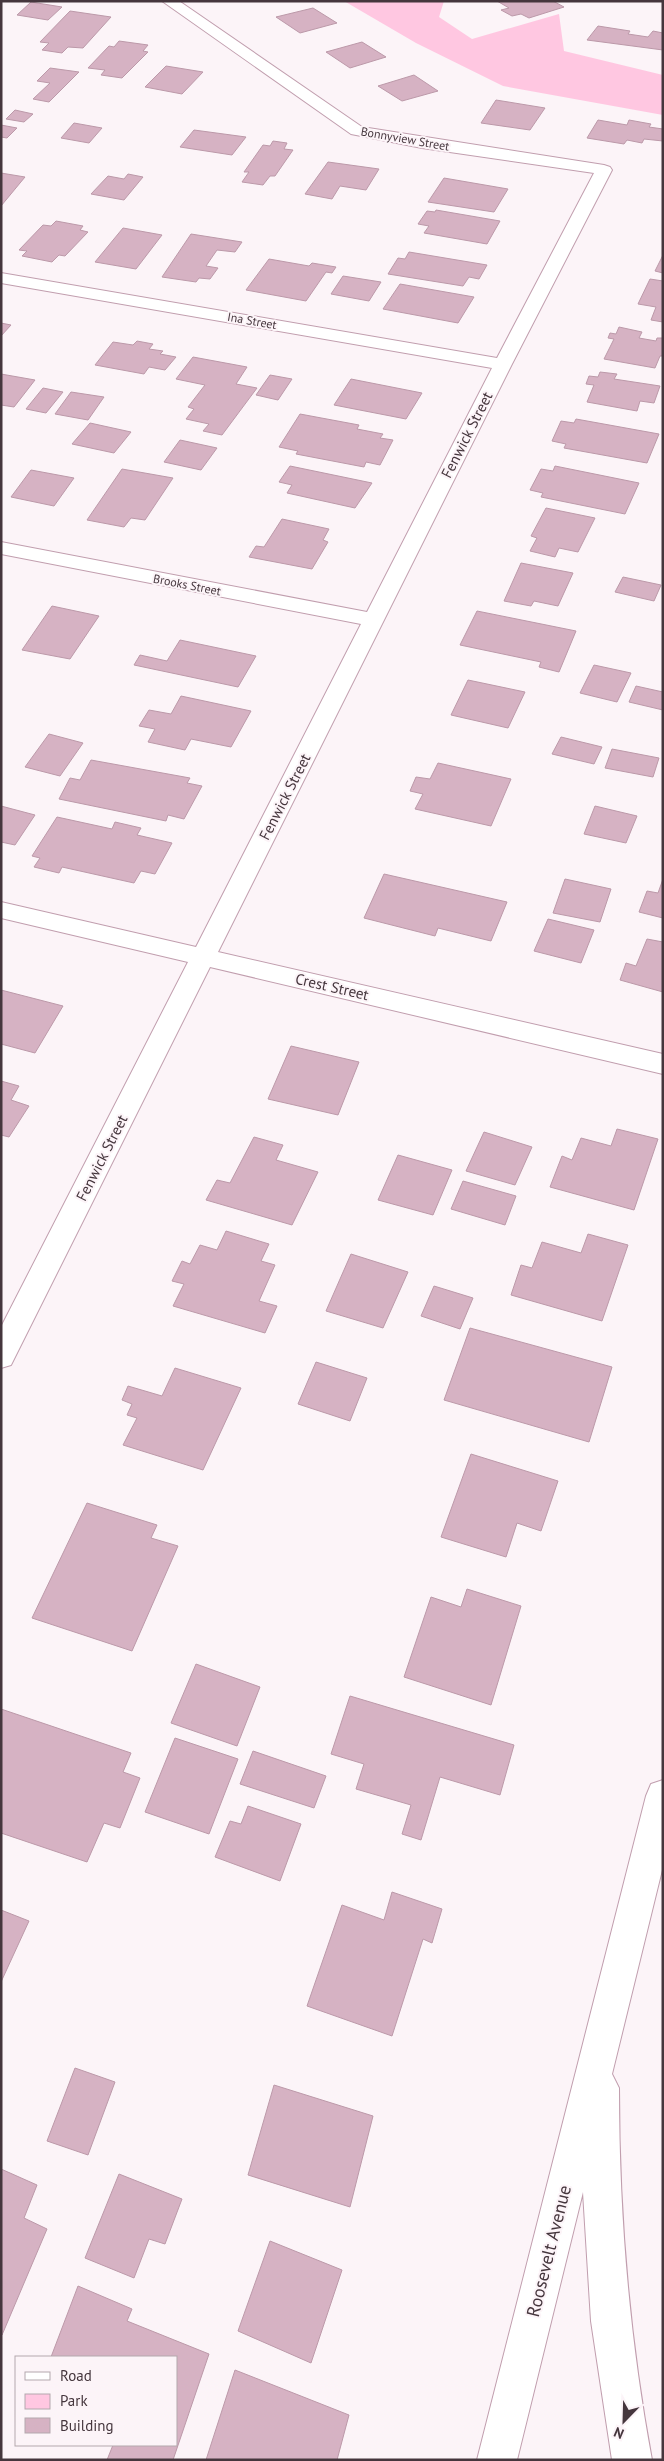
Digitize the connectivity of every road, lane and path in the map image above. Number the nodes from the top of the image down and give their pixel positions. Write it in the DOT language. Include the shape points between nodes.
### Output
graph roads {
  1 [pos="169,1"];
  2 [pos="569,237"];
  3 [pos="1,278"];
  4 [pos="503,364"];
  5 [pos="1,548"];
  6 [pos="374,620"];
  7 [pos="1,910"];
  8 [pos="204,957"];
  9 [pos="663,1064"];
  10 [pos="1,1356"];
  11 [pos="663,1796"];
  12 [pos="602,2042"];
  13 [pos="497,2460"];
  14 [pos="632,2460"];
  1 -- 2 [label="street, Bonnyview Street" via="356,131 604,170"];
  2 -- 4 [label="street, Fenwick Street"];
  3 -- 4 [label="street, Ina Street"];
  4 -- 6 [label="street, Fenwick Street"];
  5 -- 6 [label="street, Brooks Street"];
  6 -- 8 [label="street, Fenwick Street"];
  7 -- 8 [label="street, Crest Street"];
  8 -- 9 [label="street, Crest Street"];
  8 -- 10 [label="street, Fenwick Street"];
  11 -- 12 [label="street, Roosevelt Avenue"];
  12 -- 13 [label="street, Roosevelt Avenue"];
  12 -- 14 [label="street, Roosevelt Avenue" via="600,2186 604,2263 612,2344"];
}
